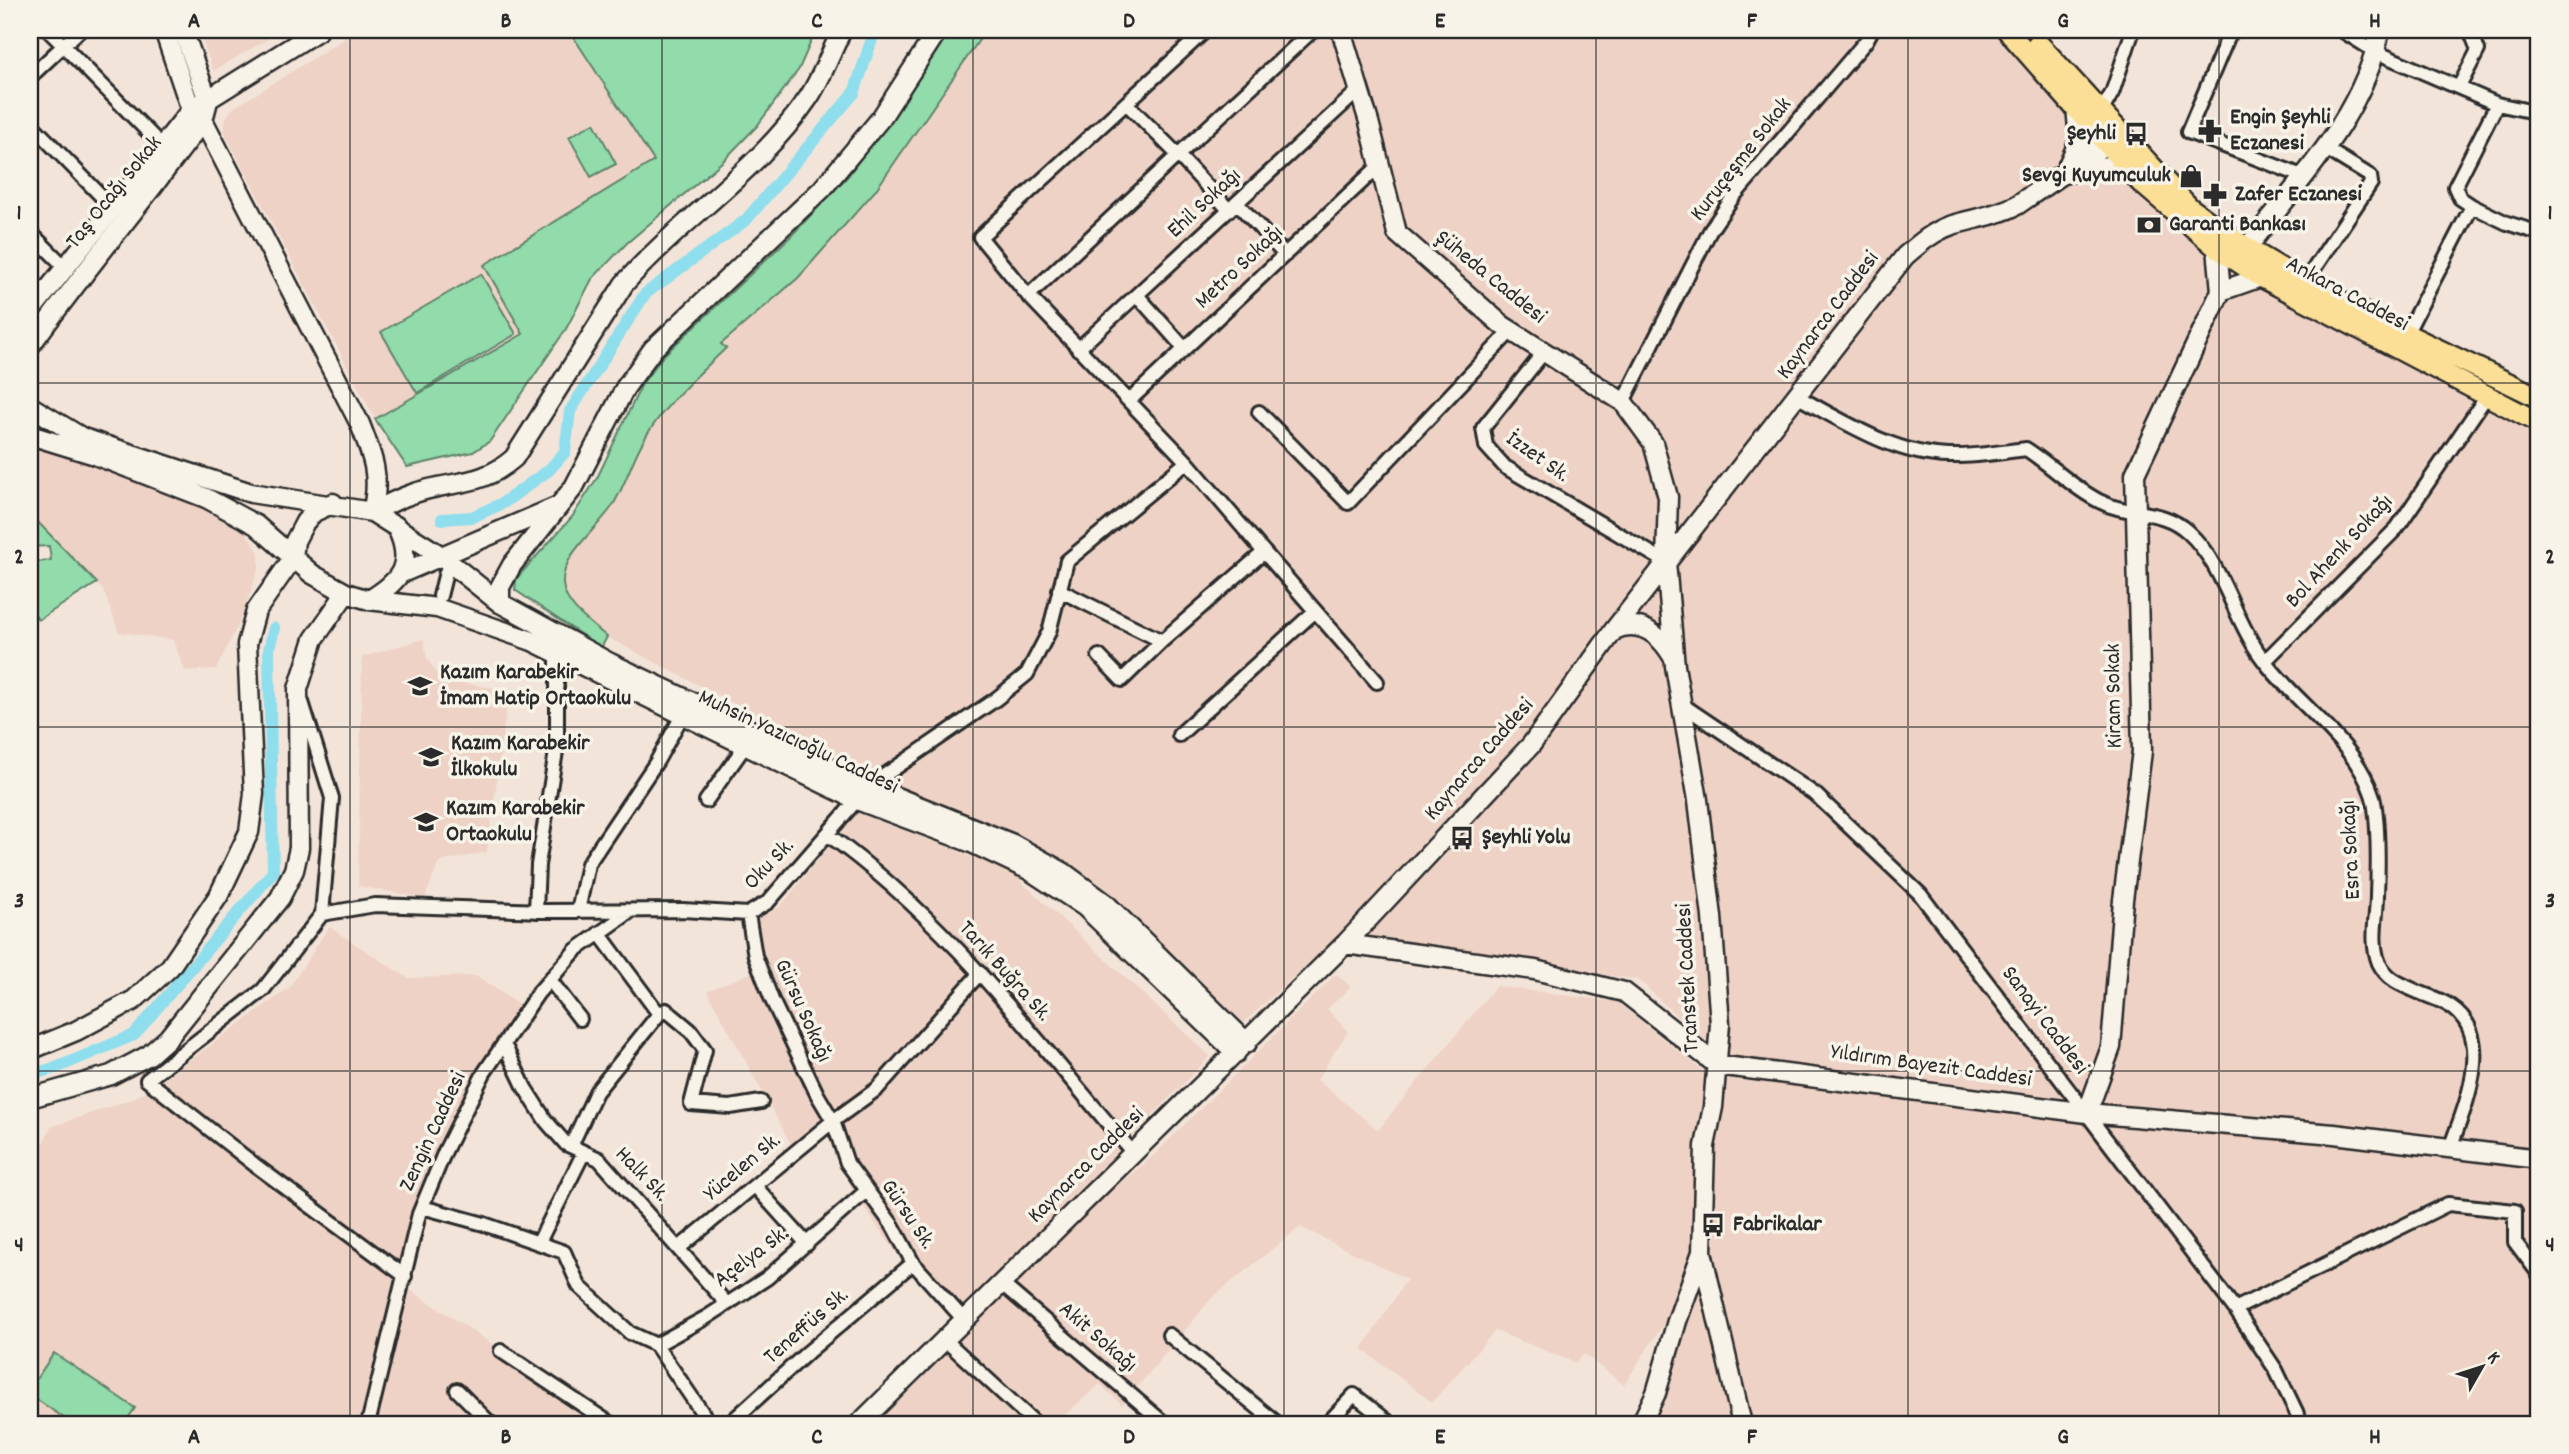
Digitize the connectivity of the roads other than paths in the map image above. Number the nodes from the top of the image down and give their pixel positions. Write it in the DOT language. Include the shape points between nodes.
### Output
graph roads {
  1 [pos="48,30"];
  2 [pos="80,30"];
  3 [pos="164,30"];
  4 [pos="183,30"];
  5 [pos="319,30"];
  6 [pos="842,30"];
  7 [pos="938,30"];
  8 [pos="1206,30"];
  9 [pos="1313,30"];
  10 [pos="1341,30"];
  11 [pos="1872,30"];
  12 [pos="2007,30"];
  13 [pos="2025,30"];
  14 [pos="2133,30"];
  15 [pos="2231,30"];
  16 [pos="2340,30"];
  17 [pos="2380,30"];
  18 [pos="2470,30"];
  19 [pos="64,46"];
  20 [pos="2376,52"];
  21 [pos="30,77"];
  22 [pos="2459,88"];
  23 [pos="1359,90"];
  24 [pos="208,101"];
  25 [pos="1126,103"];
  26 [pos="2497,104"];
  27 [pos="2076,106"];
  28 [pos="2101,112"];
  29 [pos="2539,113"];
  30 [pos="197,115"];
  31 [pos="30,123"];
  32 [pos="2113,139"];
  33 [pos="2326,149"];
  34 [pos="169,153"];
  35 [pos="1178,155"];
  36 [pos="2123,163"];
  37 [pos="1380,166"];
  38 [pos="2064,174"];
  39 [pos="2302,176"];
  40 [pos="2472,205"];
  41 [pos="1233,206"];
  42 [pos="120,214"];
  43 [pos="30,232"];
  44 [pos="2539,233"];
  45 [pos="2217,248"];
  46 [pos="2247,248"];
  47 [pos="1285,255"];
  48 [pos="72,273"];
  49 [pos="2261,277"];
  50 [pos="2305,282"];
  51 [pos="2221,291"];
  52 [pos="1137,295"];
  53 [pos="1028,296"];
  54 [pos="30,312"];
  55 [pos="1511,331"];
  56 [pos="2407,332"];
  57 [pos="30,346"];
  58 [pos="1184,348"];
  59 [pos="1078,349"];
  60 [pos="1544,352"];
  61 [pos="1798,397"];
  62 [pos="2486,397"];
  63 [pos="2539,398"];
  64 [pos="1129,401"];
  65 [pos="1623,401"];
  66 [pos="30,406"];
  67 [pos="1259,412"];
  68 [pos="2539,424"];
  69 [pos="30,435"];
  70 [pos="1187,462"];
  71 [pos="333,503"];
  72 [pos="559,506"];
  73 [pos="2134,510"];
  74 [pos="372,512"];
  75 [pos="396,526"];
  76 [pos="1264,552"];
  77 [pos="293,558"];
  78 [pos="1666,562"];
  79 [pos="443,564"];
  80 [pos="402,573"];
  81 [pos="1059,590"];
  82 [pos="346,593"];
  83 [pos="440,596"];
  84 [pos="369,600"];
  85 [pos="500,603"];
  86 [pos="1314,612"];
  87 [pos="1614,630"];
  88 [pos="1162,641"];
  89 [pos="557,655"];
  90 [pos="1099,656"];
  91 [pos="2265,661"];
  92 [pos="1675,666"];
  93 [pos="1377,681"];
  94 [pos="298,689"];
  95 [pos="1684,706"];
  96 [pos="682,716"];
  97 [pos="1179,735"];
  98 [pos="745,746"];
  99 [pos="863,793"];
  100 [pos="706,801"];
  101 [pos="827,834"];
  102 [pos="536,911"];
  103 [pos="578,911"];
  104 [pos="631,911"];
  105 [pos="322,914"];
  106 [pos="748,914"];
  107 [pos="599,933"];
  108 [pos="1345,944"];
  109 [pos="980,973"];
  110 [pos="550,980"];
  111 [pos="659,1014"];
  112 [pos="580,1019"];
  113 [pos="504,1044"];
  114 [pos="1241,1048"];
  115 [pos="30,1050"];
  116 [pos="1717,1065"];
  117 [pos="30,1098"];
  118 [pos="761,1102"];
  119 [pos="2087,1113"];
  120 [pos="833,1121"];
  121 [pos="570,1146"];
  122 [pos="2451,1148"];
  123 [pos="584,1152"];
  124 [pos="1134,1154"];
  125 [pos="2539,1158"];
  126 [pos="755,1186"];
  127 [pos="865,1192"];
  128 [pos="422,1208"];
  129 [pos="539,1242"];
  130 [pos="807,1244"];
  131 [pos="679,1248"];
  132 [pos="1702,1252"];
  133 [pos="913,1263"];
  134 [pos="2539,1274"];
  135 [pos="405,1276"];
  136 [pos="1002,1284"];
  137 [pos="727,1304"];
  138 [pos="2235,1309"];
  139 [pos="965,1321"];
  140 [pos="1168,1335"];
  141 [pos="945,1340"];
  142 [pos="656,1345"];
  143 [pos="500,1351"];
  144 [pos="457,1390"];
  145 [pos="370,1423"];
  146 [pos="1159,1423"];
  147 [pos="491,1424"];
  148 [pos="611,1424"];
  149 [pos="710,1424"];
  150 [pos="729,1424"];
  151 [pos="859,1424"];
  152 [pos="1036,1424"];
  153 [pos="1278,1424"];
  154 [pos="1326,1424"];
  155 [pos="1391,1424"];
  156 [pos="1641,1424"];
  157 [pos="1742,1424"];
  158 [pos="2302,1424"];
  1 -- 19 [label="street"];
  2 -- 19 [label="street"];
  3 -- 30 [label="street"];
  4 -- 24 [label="street"];
  5 -- 24 [label="street"];
  6 -- 74 [label="street" via="810,96 778,136 624,284 514,458 499,472 477,481 414,493"];
  7 -- 72 [label="street" via="881,118 822,189 653,349 625,387 585,467"];
  8 -- 25 [label="street"];
  9 -- 35 [label="street"];
  10 -- 23 [label="street, Şüheda Caddesi"];
  11 -- 65 [label="street, Kuruçeşme Sokak" via="1710,231"];
  12 -- 27 [label="main road, Ankara Caddesi"];
  13 -- 28 [label="main road, Ankara Caddesi"];
  14 -- 28 [label="street"];
  15 -- 39 [label="street" via="2188,132"];
  16 -- 20 [label="street"];
  17 -- 20 [label="street"];
  18 -- 22 [label="street" via="2478,50"];
  19 -- 21 [label="street"];
  19 -- 34 [label="street"];
  20 -- 22 [label="street"];
  20 -- 33 [label="street"];
  22 -- 26 [label="street"];
  23 -- 37 [label="street, Şüheda Caddesi"];
  23 -- 41 [label="street, Ehil Sokağı"];
  24 -- 30 [label="street, Taş Ocağı Sokak"];
  25 -- 35 [label="street"];
  25 -- 53 [label="street" via="980,237"];
  26 -- 29 [label="street"];
  26 -- 40 [label="street" via="2455,187 2460,198"];
  27 -- 32 [label="main road, Ankara Caddesi"];
  27 -- 38 [label="street" via="2079,141"];
  28 -- 32 [label="main road, Ankara Caddesi"];
  30 -- 34 [label="street, Taş Ocağı Sokak"];
  30 -- 74 [label="street" via="360,424 374,460 378,487"];
  31 -- 42 [label="street"];
  32 -- 36 [label="main road, Ankara Caddesi"];
  32 -- 38 [label="street, Kaynarca Caddesi"];
  32 -- 46 [label="main road, Ankara Caddesi" via="2189,207"];
  33 -- 39 [label="street"];
  33 -- 50 [label="street" via="2370,176 2371,183"];
  34 -- 42 [label="street, Taş Ocağı Sokak"];
  35 -- 41 [label="street"];
  35 -- 53 [label="street"];
  36 -- 38 [label="street"];
  36 -- 45 [label="main road, Ankara Caddesi" via="2178,218"];
  37 -- 47 [label="street, Metro Sokağı"];
  37 -- 55 [label="street, Şüheda Caddesi" via="1397,233"];
  38 -- 61 [label="street, Kaynarca Caddesi" via="2001,213 1951,225 1926,237 1905,256"];
  39 -- 46 [label="street"];
  40 -- 44 [label="street"];
  40 -- 56 [label="street"];
  41 -- 47 [label="street"];
  41 -- 52 [label="street, Ehil Sokağı"];
  42 -- 48 [label="street, Taş Ocağı Sokak"];
  43 -- 48 [label="street"];
  45 -- 49 [label="main road, Ankara Caddesi"];
  45 -- 51 [label="street"];
  46 -- 50 [label="main road, Ankara Caddesi"];
  47 -- 58 [label="street, Metro Sokağı"];
  48 -- 54 [label="street, Taş Ocağı Sokak"];
  48 -- 57 [label="street, Taş Ocağı Sokak"];
  49 -- 51 [label="street"];
  49 -- 62 [label="main road, Ankara Caddesi"];
  50 -- 56 [label="main road, Ankara Caddesi"];
  51 -- 73 [label="street, Kiram Sokak" via="2135,474"];
  52 -- 58 [label="street"];
  52 -- 59 [label="street, Ehil Sokağı"];
  53 -- 59 [label="street"];
  55 -- 60 [label="street, Şüheda Caddesi"];
  55 -- 67 [label="street" via="1348,503"];
  56 -- 63 [label="main road, Ankara Caddesi"];
  58 -- 64 [label="street, Metro Sokağı"];
  59 -- 64 [label="street"];
  60 -- 65 [label="street, Şüheda Caddesi"];
  60 -- 78 [label="street, İzzet Sk." via="1483,428 1489,452 1524,480"];
  61 -- 73 [label="street, Esra Sokağı" via="1907,450 1949,456 2026,449 2100,502"];
  61 -- 78 [label="street, Kaynarca Caddesi"];
  62 -- 68 [label="main road, Ankara Caddesi"];
  62 -- 91 [label="street, Bol Ahenk Sokağı" via="2397,528"];
  64 -- 70 [label="street"];
  65 -- 78 [label="street, Şüheda Caddesi" via="1646,429 1662,474 1668,497"];
  66 -- 71 [label="street, Muhsin Yazıcıoğlu Caddesi" via="83,438 251,493"];
  69 -- 77 [label="street, Muhsin Yazıcıoğlu Caddesi" via="206,498 256,525"];
  70 -- 76 [label="street"];
  70 -- 81 [label="street, Oku Sk." via="1067,561"];
  71 -- 74 [label="street, Muhsin Yazıcıoğlu Caddesi"];
  71 -- 77 [label="street" via="305,522"];
  72 -- 79 [label="street"];
  72 -- 85 [label="street" via="512,565 500,587"];
  73 -- 91 [label="street, Esra Sokağı" via="2171,519 2189,533 2215,569"];
  73 -- 119 [label="street, Kiram Sokak" via="2142,751 2111,1047"];
  74 -- 75 [label="street, Muhsin Yazıcıoğlu Caddesi"];
  75 -- 79 [label="street, Muhsin Yazıcıoğlu Caddesi"];
  75 -- 80 [label="street" via="404,550"];
  76 -- 86 [label="street"];
  76 -- 88 [label="street"];
  77 -- 82 [label="street, Muhsin Yazıcıoğlu Caddesi"];
  77 -- 115 [label="street" via="256,611 247,644 254,794 249,832 219,895 170,967 134,1000"];
  78 -- 87 [label="street, Kaynarca Caddesi"];
  78 -- 92 [label="street, Transtek Caddesi"];
  79 -- 80 [label="street"];
  79 -- 83 [label="street"];
  79 -- 85 [label="street, Muhsin Yazıcıoğlu Caddesi"];
  80 -- 84 [label="street"];
  81 -- 88 [label="street"];
  81 -- 99 [label="street, Oku Sk." via="1049,632 1027,674"];
  82 -- 84 [label="street, Muhsin Yazıcıoğlu Caddesi"];
  82 -- 94 [label="street" via="314,639"];
  84 -- 89 [label="street, Muhsin Yazıcıoğlu Caddesi" via="437,608 531,641"];
  85 -- 99 [label="street, Muhsin Yazıcıoğlu Caddesi"];
  86 -- 93 [label="street"];
  86 -- 97 [label="street"];
  87 -- 92 [label="street" via="1633,625 1652,632"];
  87 -- 108 [label="street, Kaynarca Caddesi" via="1531,745"];
  88 -- 90 [label="street" via="1122,680"];
  89 -- 96 [label="street, Muhsin Yazıcıoğlu Caddesi"];
  89 -- 102 [label="street" via="557,745 538,865"];
  91 -- 122 [label="street, Esra Sokağı" via="2367,780 2373,798 2374,942 2380,965 2393,981 2450,1006 2463,1017 2473,1046 2473,1083"];
  92 -- 95 [label="street, Transtek Caddesi"];
  94 -- 105 [label="street" via="332,798"];
  94 -- 117 [label="street" via="299,848 280,898 149,1055 111,1075"];
  95 -- 116 [label="street, Transtek Caddesi" via="1712,917 1720,1024"];
  95 -- 119 [label="street, Sanayi Caddesi" via="1816,795 1920,894"];
  96 -- 98 [label="street, Muhsin Yazıcıoğlu Caddesi"];
  96 -- 103 [label="street" via="589,864"];
  98 -- 99 [label="street, Muhsin Yazıcıoğlu Caddesi"];
  98 -- 100 [label="street"];
  99 -- 101 [label="street, Oku Sk."];
  99 -- 114 [label="street, Muhsin Yazıcıoğlu Caddesi" via="1013,844 1063,872 1105,903"];
  101 -- 106 [label="street, Oku Sk." via="768,902"];
  101 -- 109 [label="street, Tarık Buğra Sk." via="871,865"];
  102 -- 103 [label="street, Oku Sk."];
  102 -- 105 [label="street, Oku Sk." via="375,905"];
  103 -- 104 [label="street, Oku Sk."];
  104 -- 106 [label="street, Oku Sk."];
  104 -- 107 [label="street, Zengin Caddesi"];
  105 -- 135 [label="street" via="263,990 147,1080"];
  106 -- 120 [label="street, Gürsu Sokağı" via="755,956 772,1000"];
  107 -- 110 [label="street, Zengin Caddesi" via="576,950"];
  107 -- 111 [label="street"];
  108 -- 114 [label="street, Kaynarca Caddesi"];
  108 -- 116 [label="street" via="1535,970 1624,992"];
  109 -- 120 [label="street, Yücelen Sk." via="877,1089"];
  109 -- 124 [label="street, Tarık Buğra Sk."];
  110 -- 112 [label="street"];
  110 -- 113 [label="street, Zengin Caddesi"];
  111 -- 118 [label="street" via="666,1010 705,1050 691,1104 730,1107"];
  111 -- 121 [label="street" via="597,1092"];
  113 -- 121 [label="street, Halk Sk." via="539,1110"];
  113 -- 128 [label="street, Zengin Caddesi" via="484,1073"];
  114 -- 124 [label="street, Kaynarca Caddesi"];
  116 -- 119 [label="street, Yıldırım Bayezit Caddesi"];
  116 -- 132 [label="street, Transtek Caddesi" via="1705,1146"];
  119 -- 122 [label="street, Yıldırım Bayezit Caddesi"];
  119 -- 138 [label="street, Sanayi Caddesi"];
  120 -- 126 [label="street, Yücelen Sk."];
  120 -- 127 [label="street, Gürsu Sk." via="847,1163"];
  121 -- 123 [label="street, Halk Sk."];
  122 -- 125 [label="street, Yıldırım Bayezit Caddesi"];
  123 -- 129 [label="street"];
  123 -- 131 [label="street, Halk Sk." via="599,1159"];
  124 -- 136 [label="street, Kaynarca Caddesi"];
  126 -- 130 [label="street"];
  126 -- 131 [label="street, Yücelen Sk."];
  127 -- 130 [label="street, Açelya Sk."];
  127 -- 133 [label="street, Gürsu Sk." via="893,1226"];
  128 -- 129 [label="street"];
  128 -- 135 [label="street, Zengin Caddesi"];
  129 -- 142 [label="street" via="564,1252 579,1286 599,1308 630,1333"];
  130 -- 137 [label="street, Açelya Sk." via="768,1278"];
  131 -- 137 [label="street, Halk Sk."];
  132 -- 156 [label="street, Transtek Caddesi" via="1656,1393"];
  132 -- 157 [label="street"];
  133 -- 139 [label="street, Gürsu Sk."];
  133 -- 150 [label="street, Teneffüs Sk."];
  134 -- 138 [label="street" via="2515,1242 2515,1211 2448,1204"];
  135 -- 145 [label="street, Zengin Caddesi"];
  136 -- 139 [label="street, Kaynarca Caddesi"];
  136 -- 146 [label="street, Akit Sokağı"];
  137 -- 142 [label="street, Açelya Sk."];
  138 -- 158 [label="street, Sanayi Caddesi" via="2276,1370"];
  139 -- 141 [label="street, Kaynarca Caddesi"];
  140 -- 153 [label="street"];
  141 -- 151 [label="street, Kaynarca Caddesi"];
  141 -- 152 [label="street"];
  142 -- 149 [label="street"];
  143 -- 148 [label="street"];
  144 -- 147 [label="street"];
  154 -- 155 [label="street" via="1354,1395"];
}
